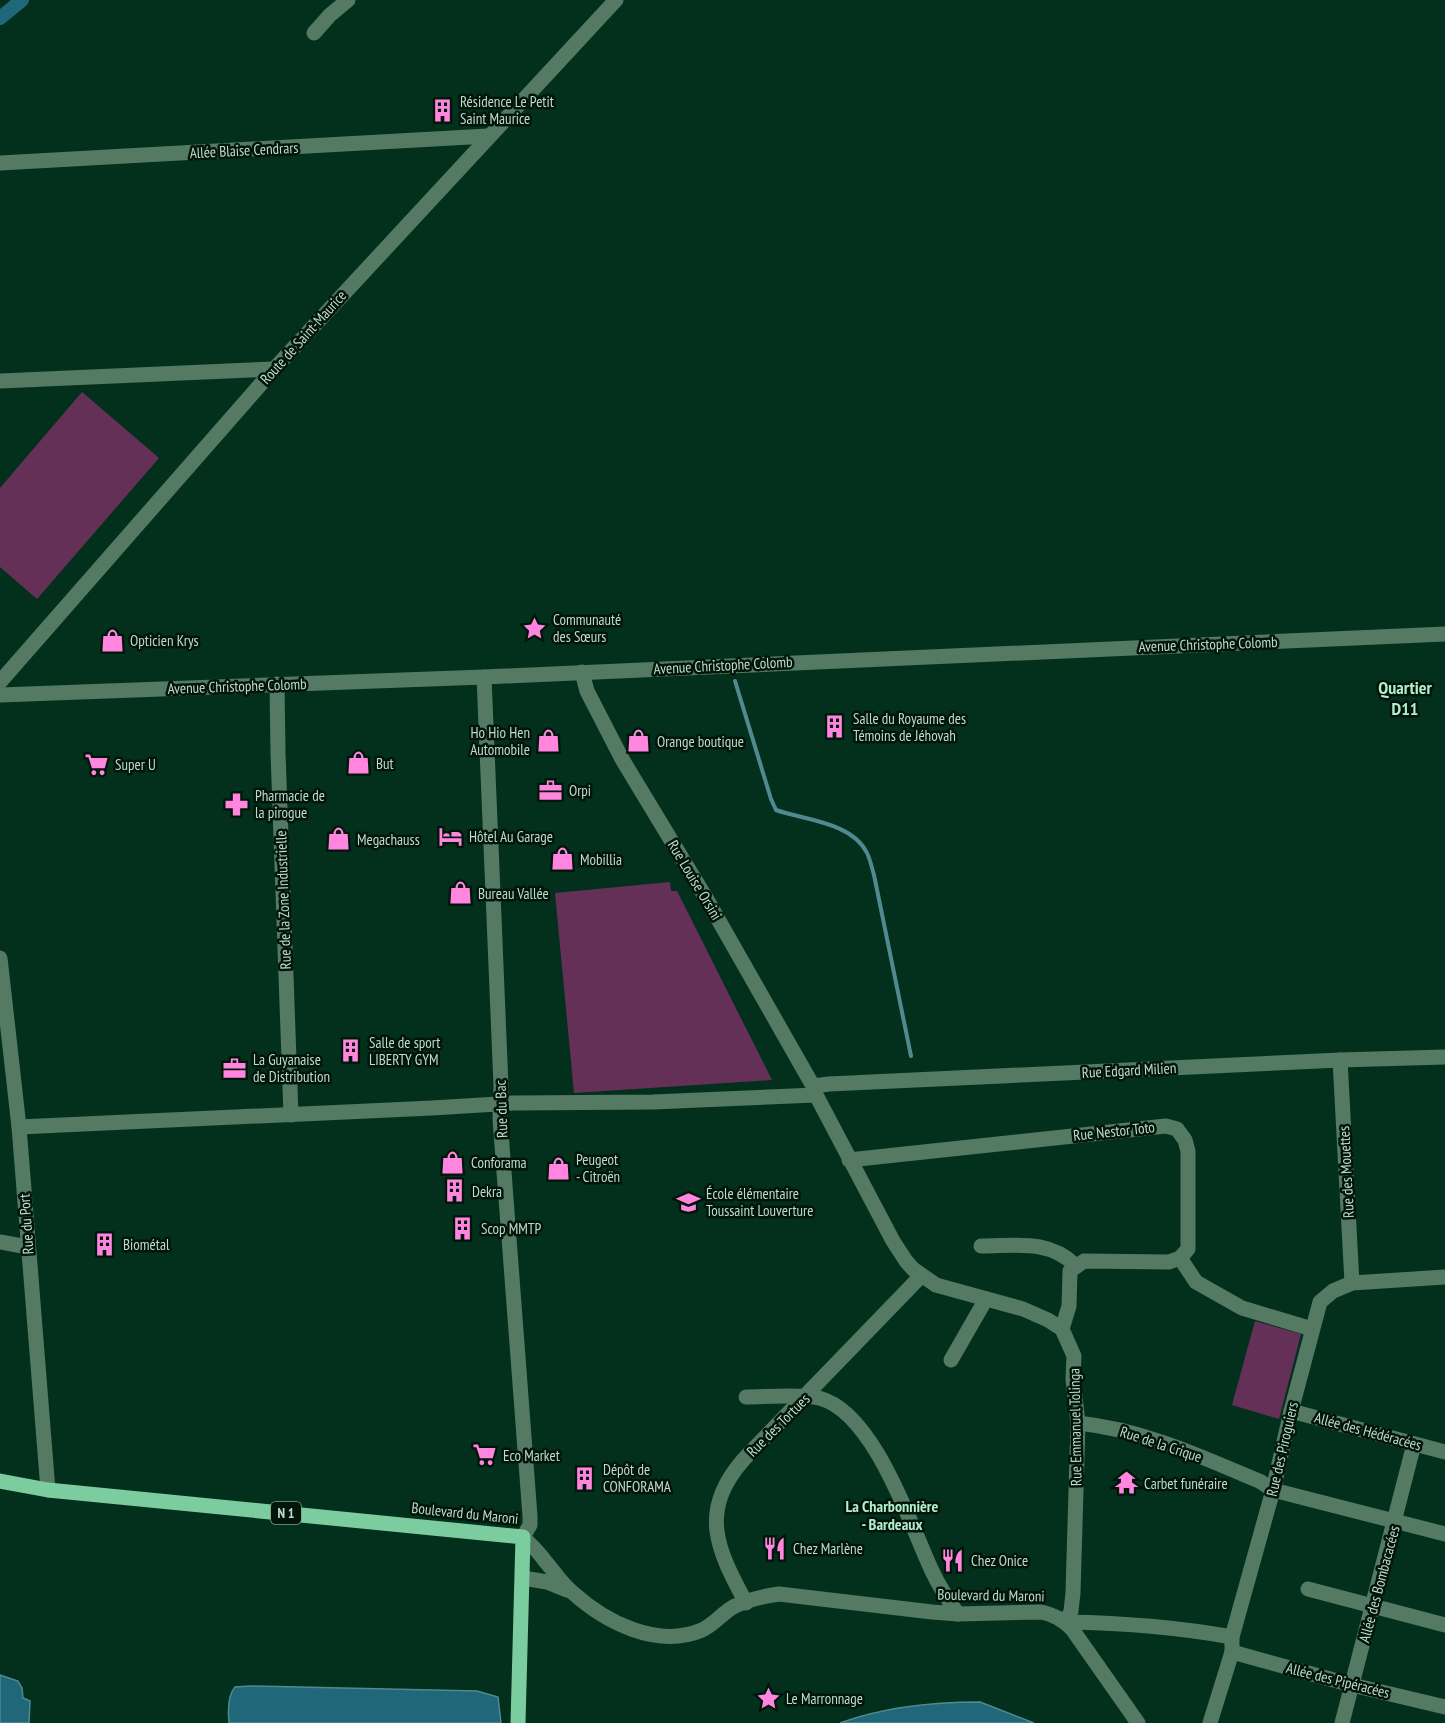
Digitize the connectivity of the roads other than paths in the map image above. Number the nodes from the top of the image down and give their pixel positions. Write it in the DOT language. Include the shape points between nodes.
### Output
graph roads {
  1 [pos="348,0"];
  2 [pos="616,0"];
  3 [pos="314,33"];
  4 [pos="488,136"];
  5 [pos="0,163"];
  6 [pos="274,369"];
  7 [pos="0,381"];
  8 [pos="1445,634"];
  9 [pos="582,672"];
  10 [pos="484,677"];
  11 [pos="0,682"];
  12 [pos="277,684"];
  13 [pos="0,695"];
  14 [pos="0,964"];
  15 [pos="1445,1057"];
  16 [pos="1340,1060"];
  17 [pos="814,1091"];
  18 [pos="500,1104"];
  19 [pos="291,1115"];
  20 [pos="19,1127"];
  21 [pos="849,1160"];
  22 [pos="0,1242"];
  23 [pos="981,1246"];
  24 [pos="28,1247"];
  25 [pos="1180,1258"];
  26 [pos="1075,1265"];
  27 [pos="921,1276"];
  28 [pos="1445,1277"];
  29 [pos="1352,1283"];
  30 [pos="986,1299"];
  31 [pos="1062,1329"];
  32 [pos="1312,1329"];
  33 [pos="951,1360"];
  34 [pos="746,1397"];
  35 [pos="806,1398"];
  36 [pos="1291,1411"];
  37 [pos="1078,1423"];
  38 [pos="1414,1444"];
  39 [pos="1445,1452"];
  40 [pos="0,1481"];
  41 [pos="48,1490"];
  42 [pos="1273,1490"];
  43 [pos="1395,1522"];
  44 [pos="1445,1534"];
  45 [pos="524,1537"];
  46 [pos="523,1578"];
  47 [pos="1308,1589"];
  48 [pos="572,1593"];
  49 [pos="746,1603"];
  50 [pos="1372,1607"];
  51 [pos="957,1614"];
  52 [pos="1066,1622"];
  53 [pos="1445,1625"];
  54 [pos="1232,1644"];
  55 [pos="1352,1685"];
  56 [pos="1445,1707"];
  57 [pos="518,1723"];
  58 [pos="1138,1723"];
  59 [pos="1210,1723"];
  60 [pos="1342,1723"];
  1 -- 3 [label="street"];
  2 -- 4 [label="street, Route de Saint-Maurice"];
  4 -- 5 [label="street, Allée Blaise Cendrars"];
  4 -- 6 [label="street, Route de Saint-Maurice"];
  6 -- 7 [label="street"];
  6 -- 11 [label="street, Route de Saint-Maurice"];
  8 -- 9 [label="street, Avenue Christophe Colomb"];
  9 -- 10 [label="street, Avenue Christophe Colomb"];
  9 -- 17 [label="street, Rue Louise Orsini" via="587,691 622,759 706,898"];
  10 -- 12 [label="street, Avenue Christophe Colomb"];
  10 -- 18 [label="street, Rue du Bac"];
  12 -- 13 [label="street, Avenue Christophe Colomb"];
  12 -- 19 [label="street, Rue de la Zone Industrielle"];
  14 -- 20 [label="street, Rue du Port"];
  15 -- 16 [label="street, Rue Edgard Milien"];
  16 -- 17 [label="street, Rue Edgard Milien"];
  16 -- 29 [label="street, Rue des Mouettes"];
  17 -- 18 [label="street, Rue Edgard Milien" via="653,1102"];
  17 -- 21 [label="street"];
  18 -- 19 [label="street, Rue Edgard Milien"];
  18 -- 45 [label="street, Rue du Bac" via="530,1507 530,1525"];
  19 -- 20 [label="street, Rue Edgard Milien"];
  20 -- 24 [label="street, Rue du Port"];
  21 -- 25 [label="street, Rue Nestor Toto" via="1174,1127 1183,1136 1188,1151 1189,1244"];
  21 -- 27 [label="street" via="892,1241"];
  22 -- 24 [label="street"];
  23 -- 26 [label="street" via="1049,1248"];
  24 -- 41 [label="street, Rue du Port"];
  25 -- 26 [label="street" via="1169,1262 1084,1261"];
  25 -- 32 [label="street" via="1196,1282 1242,1308"];
  26 -- 31 [label="street" via="1070,1271 1069,1306"];
  27 -- 30 [label="street" via="945,1288"];
  27 -- 35 [label="street, Rue des Tortues"];
  28 -- 29 [label="street, Rue des Piroguiers"];
  29 -- 32 [label="street, Rue des Piroguiers" via="1325,1296"];
  30 -- 31 [label="street" via="1023,1309"];
  30 -- 33 [label="street"];
  31 -- 37 [label="street, Rue Emmanuel Tolinga" via="1074,1356 1072,1379"];
  32 -- 36 [label="street, Rue des Piroguiers"];
  34 -- 35 [label="street"];
  35 -- 49 [label="street, Rue des Tortues" via="736,1469 719,1501 716,1527 721,1553"];
  35 -- 51 [label="street" via="819,1398 834,1406 869,1440 890,1476 943,1593"];
  36 -- 38 [label="street, Allée des Hédéracées"];
  36 -- 42 [label="street, Rue des Piroguiers"];
  37 -- 42 [label="street, Rue de la Crique" via="1128,1431 1177,1446"];
  37 -- 52 [label="street, Rue Emmanuel Tolinga" via="1073,1593"];
  38 -- 39 [label="street, Allée des Hédéracées"];
  38 -- 43 [label="street, Allée des Bombacacées"];
  40 -- 41 [label="main road, N 1"];
  41 -- 45 [label="main road, Boulevard du Maroni / N 1"];
  42 -- 43 [label="street, Rue de la Crique"];
  42 -- 54 [label="street, Rue des Piroguiers"];
  43 -- 44 [label="street, Rue de la Crique"];
  43 -- 50 [label="street, Allée des Bombacacées"];
  45 -- 46 [label="main road"];
  45 -- 48 [label="street, Boulevard du Maroni"];
  46 -- 48 [label="street" via="547,1582"];
  46 -- 57 [label="main road"];
  47 -- 50 [label="street"];
  48 -- 49 [label="street, Boulevard du Maroni" via="617,1622 656,1635 702,1630 735,1606"];
  49 -- 51 [label="street, Boulevard du Maroni" via="779,1594"];
  50 -- 53 [label="street"];
  50 -- 55 [label="street, Allée des Bombacacées"];
  51 -- 52 [label="street, Boulevard du Maroni" via="1041,1612"];
  52 -- 54 [label="street" via="1127,1623 1202,1631"];
  52 -- 58 [label="street"];
  54 -- 55 [label="street, Allée des Pipéracées"];
  54 -- 59 [label="street, Rue des Piroguiers"];
  55 -- 56 [label="street, Allée des Pipéracées"];
  55 -- 60 [label="street, Allée des Bombacacées"];
}
